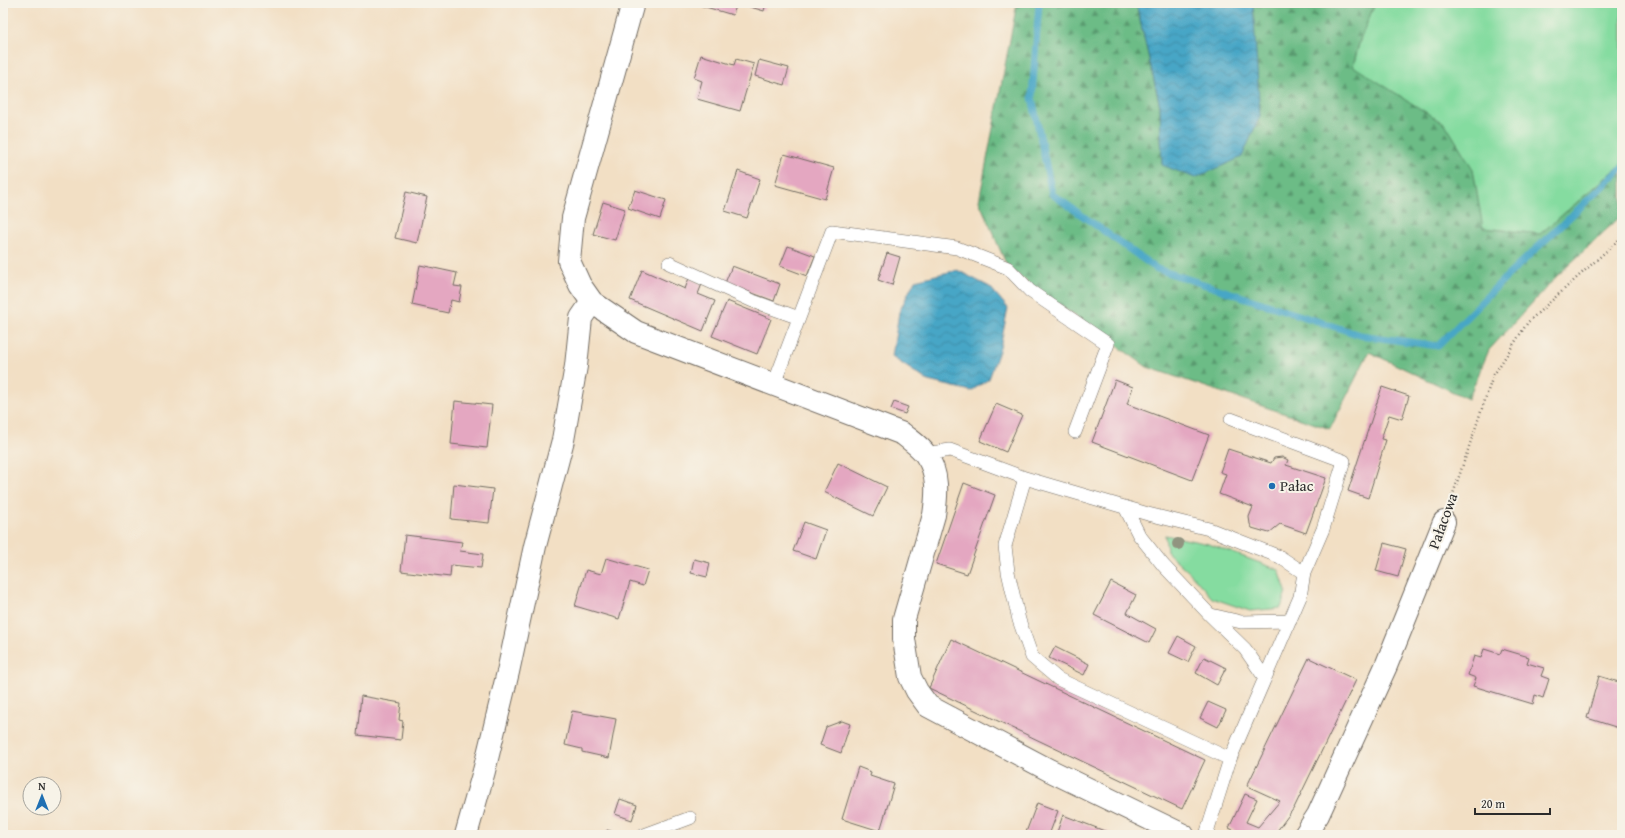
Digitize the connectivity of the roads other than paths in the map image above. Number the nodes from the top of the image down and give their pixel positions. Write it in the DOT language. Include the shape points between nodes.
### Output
graph roads {
  1 [pos="633,3"];
  2 [pos="669,263"];
  3 [pos="592,302"];
  4 [pos="799,318"];
  5 [pos="774,384"];
  6 [pos="1232,420"];
  7 [pos="1075,432"];
  8 [pos="926,454"];
  9 [pos="1025,478"];
  10 [pos="1125,507"];
  11 [pos="1444,522"];
  12 [pos="1304,573"];
  13 [pos="1210,615"];
  14 [pos="1290,621"];
  15 [pos="1265,678"];
  16 [pos="1230,759"];
  17 [pos="690,818"];
  18 [pos="466,835"];
  19 [pos="644,835"];
  20 [pos="1183,835"];
  21 [pos="1206,835"];
  22 [pos="1305,835"];
  1 -- 3 [label="street" via="573,218 569,261 580,285"];
  2 -- 4 [label="lane" via="753,301"];
  3 -- 5 [label="street" via="636,332"];
  3 -- 18 [label="street" via="581,318 578,359 563,440 535,546 486,763"];
  4 -- 5 [label="lane"];
  4 -- 7 [label="lane" via="832,231 958,248 1008,268 1030,291 1108,344"];
  5 -- 8 [label="street" via="903,434"];
  6 -- 12 [label="lane" via="1344,461 1323,529"];
  8 -- 9 [label="lane" via="950,450"];
  8 -- 20 [label="street" via="937,480 934,515 904,619 910,677 917,691 928,706 1049,770"];
  9 -- 10 [label="lane"];
  9 -- 16 [label="lane" via="1005,546 1019,620 1032,657 1058,679"];
  10 -- 12 [label="lane" via="1209,529 1280,557"];
  10 -- 13 [label="lane" via="1139,535"];
  11 -- 22 [label="street, Pałacowa" via="1386,666 1318,815"];
  12 -- 14 [label="lane" via="1300,597"];
  13 -- 14 [label="lane" via="1241,622"];
  13 -- 15 [label="lane" via="1245,649"];
  14 -- 15 [label="lane"];
  15 -- 16 [label="lane"];
  16 -- 21 [label="lane"];
  17 -- 19 [label="lane"];
}
